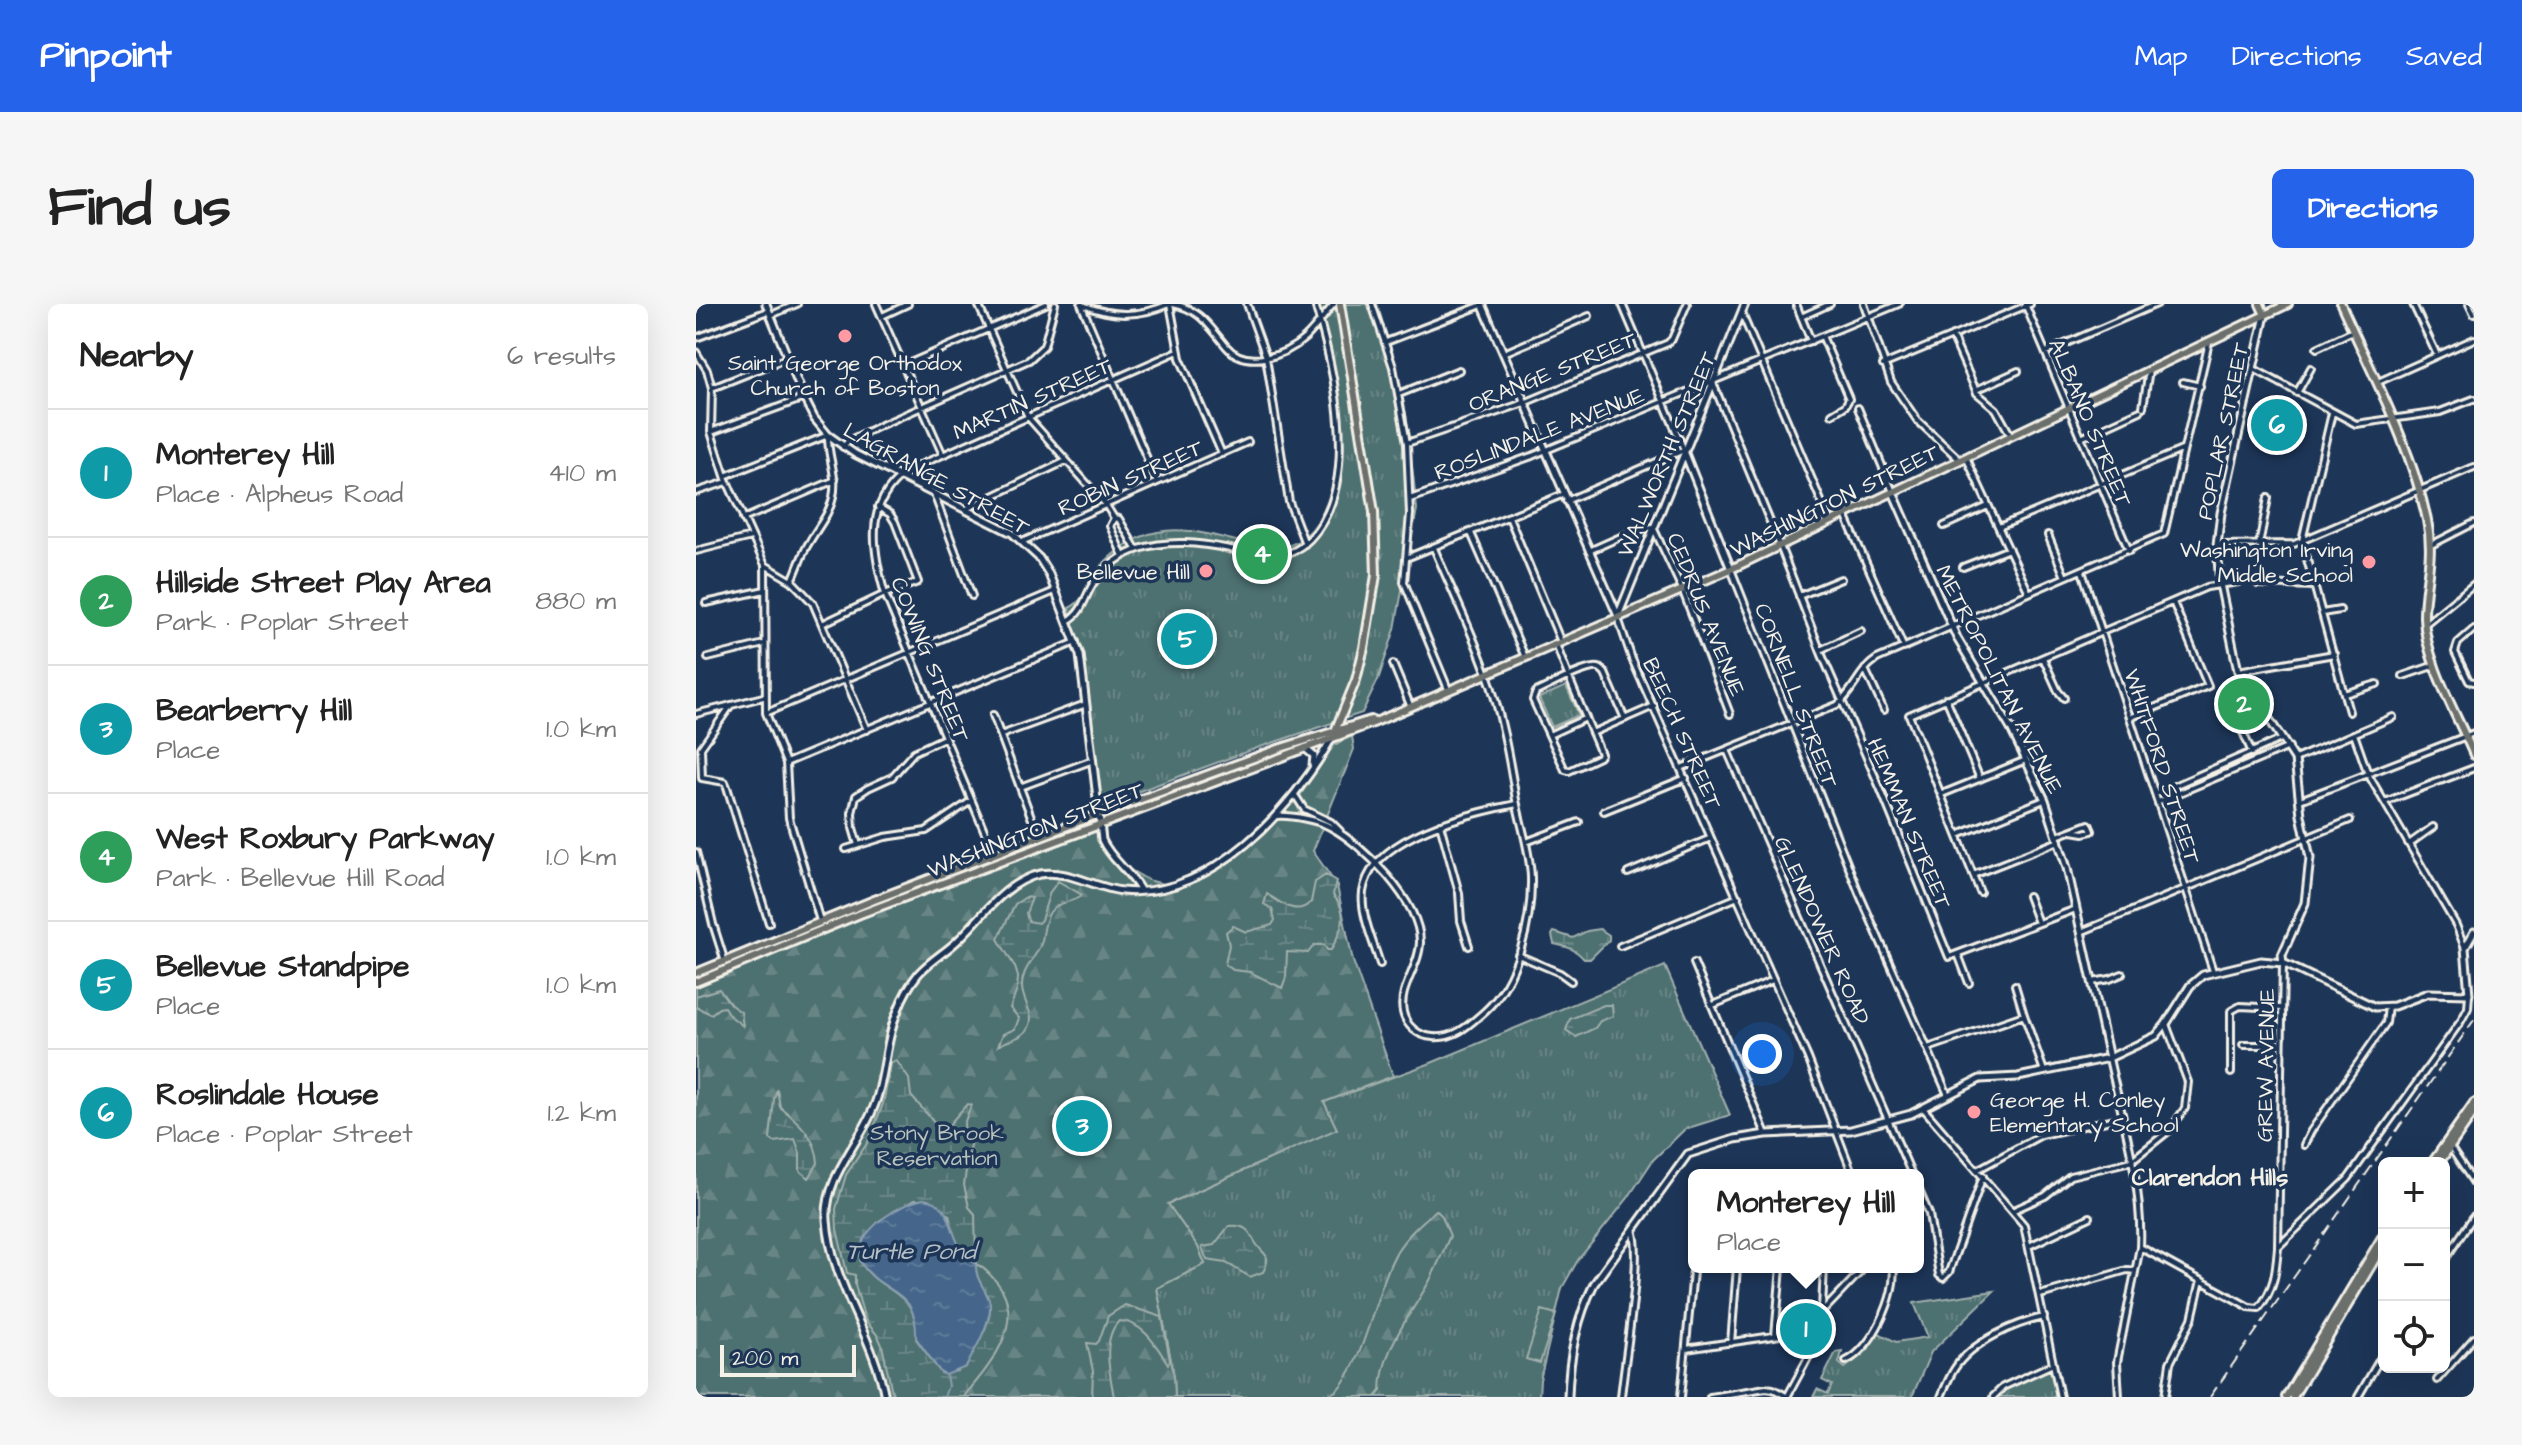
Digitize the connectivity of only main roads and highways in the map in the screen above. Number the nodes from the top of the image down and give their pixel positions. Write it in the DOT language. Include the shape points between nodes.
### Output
graph roads {
  1 [pos="1340,304"];
  2 [pos="2260,304"];
  3 [pos="2276,304"];
  4 [pos="2288,304"];
  5 [pos="2341,304"];
  6 [pos="2265,315"];
  7 [pos="1390,715"];
  8 [pos="1335,730"];
  9 [pos="1332,738"];
  10 [pos="2474,755"];
  11 [pos="822,925"];
  12 [pos="696,973"];
  13 [pos="696,982"];
  14 [pos="2474,1103"];
  15 [pos="2474,1112"];
  16 [pos="2448,1145"];
  17 [pos="2437,1157"];
  18 [pos="2442,1157"];
  19 [pos="2378,1245"];
  20 [pos="2378,1253"];
  21 [pos="2354,1288"];
  22 [pos="2286,1397"];
  23 [pos="2293,1397"];
  1 -- 8 [label="main road" via="1374,512 1376,575 1361,662"];
  2 -- 6 [label="main road"];
  3 -- 6 [label="main road, POPLAR STREET"];
  4 -- 6 [label="main road, WASHINGTON STREET"];
  5 -- 10 [label="main road" via="2420,491 2431,545 2425,624 2436,665"];
  6 -- 7 [label="main road, WASHINGTON STREET" via="1731,569"];
  7 -- 8 [label="main road, WASHINGTON STREET"];
  7 -- 9 [label="main road, WASHINGTON STREET"];
  8 -- 9 [label="main road"];
  8 -- 11 [label="main road, WASHINGTON STREET" via="994,854"];
  9 -- 11 [label="main road, WASHINGTON STREET"];
  11 -- 12 [label="main road, WASHINGTON STREET"];
  11 -- 13 [label="main road, WASHINGTON STREET"];
  14 -- 16 [label="main road"];
  15 -- 16 [label="main road"];
  16 -- 17 [label="main road"];
  16 -- 18 [label="main road"];
  19 -- 21 [label="main road"];
  20 -- 21 [label="main road"];
  21 -- 22 [label="main road"];
  21 -- 23 [label="main road"];
}
